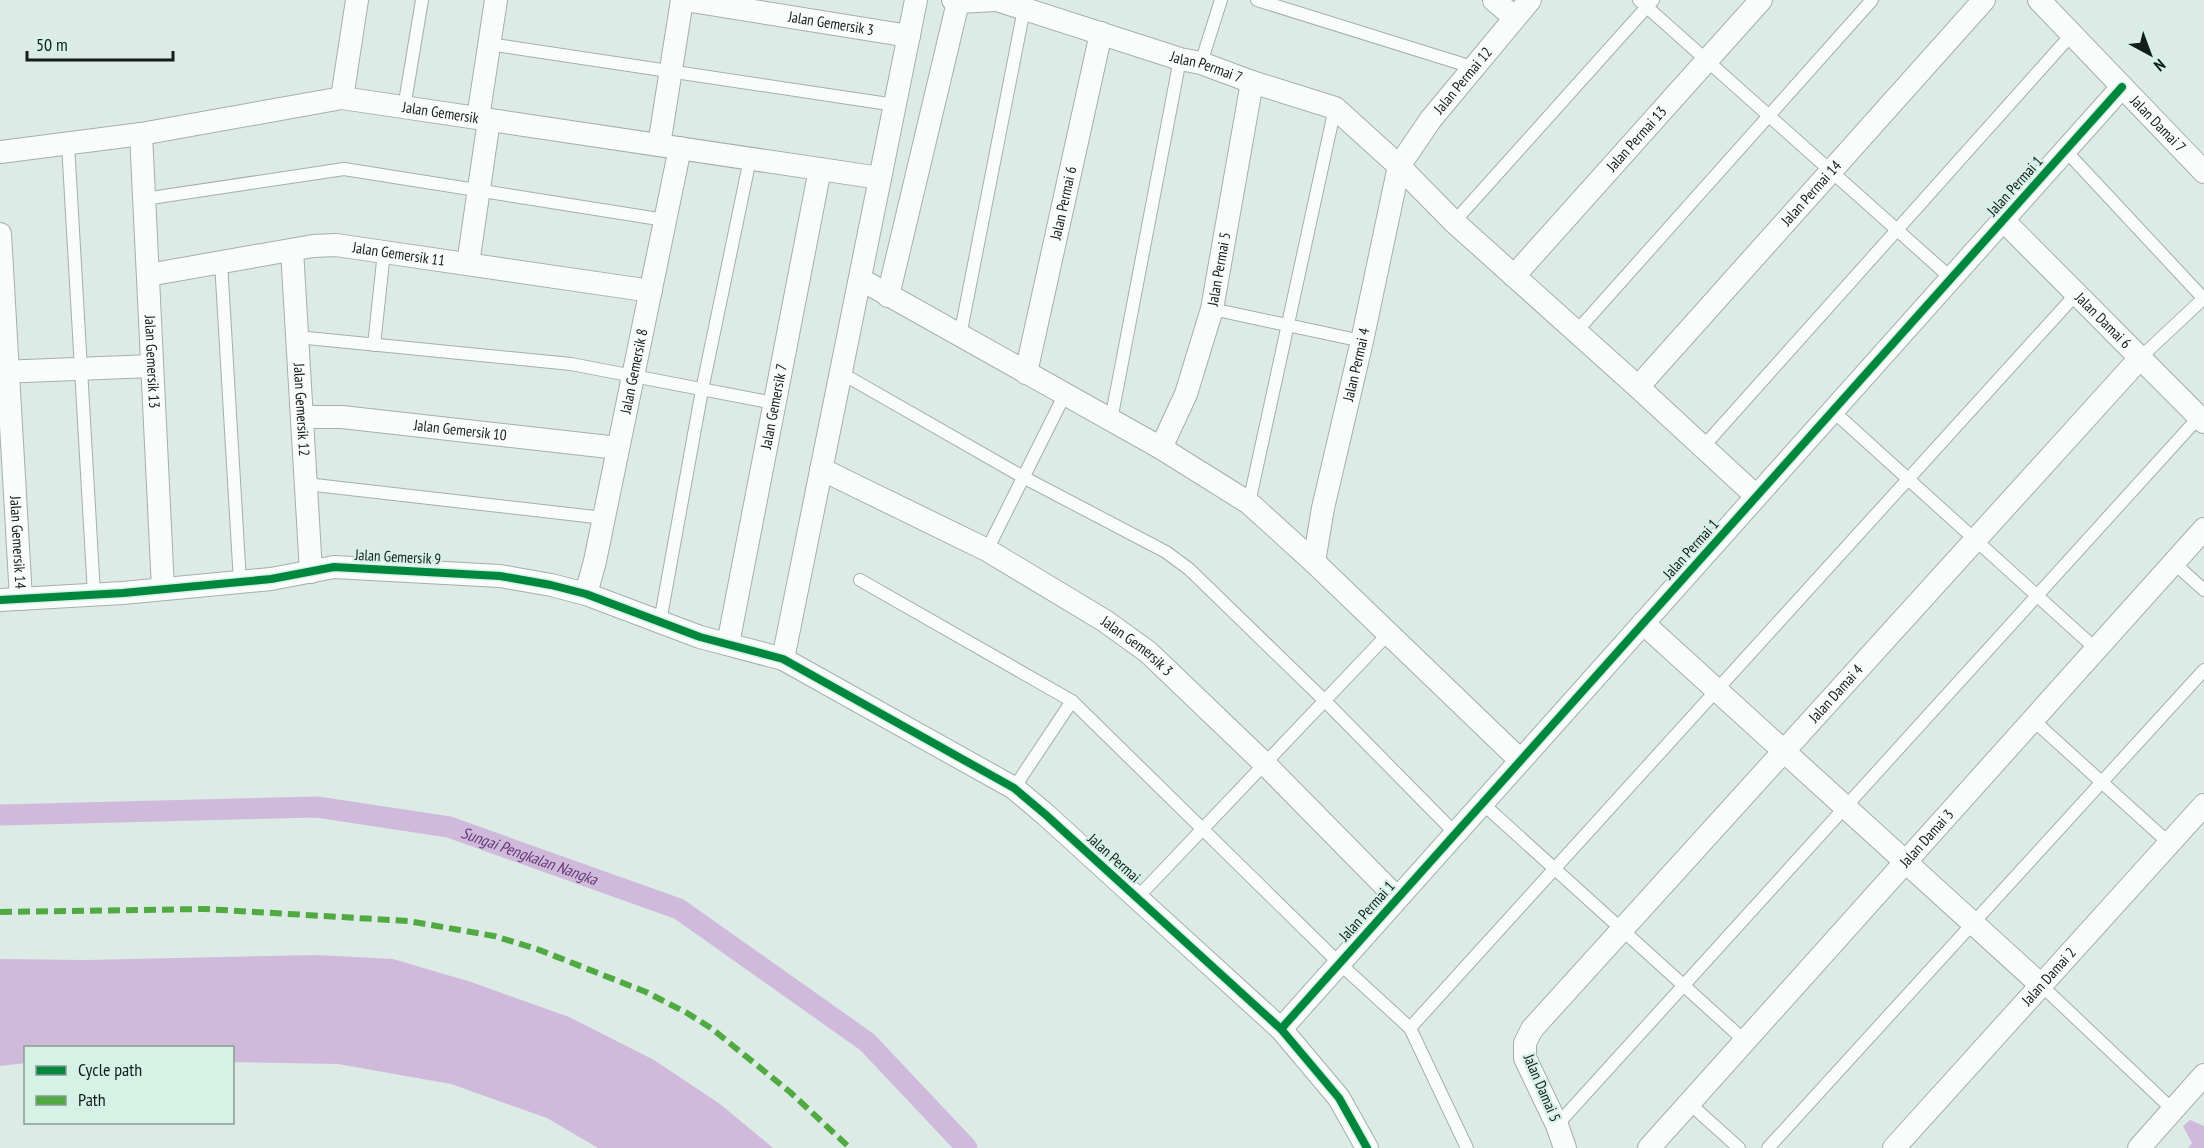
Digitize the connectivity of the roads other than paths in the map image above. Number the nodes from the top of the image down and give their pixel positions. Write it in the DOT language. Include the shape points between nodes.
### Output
graph roads {
  1 [pos="357,0"];
  2 [pos="422,0"];
  3 [pos="496,0"];
  4 [pos="683,0"];
  5 [pos="916,0"];
  6 [pos="996,0"];
  7 [pos="1221,0"];
  8 [pos="1257,0"];
  9 [pos="1494,0"];
  10 [pos="1530,0"];
  11 [pos="1761,0"];
  12 [pos="1872,0"];
  13 [pos="1984,0"];
  14 [pos="2039,0"];
  15 [pos="955,1"];
  16 [pos="1646,2"];
  17 [pos="1024,9"];
  18 [pos="1514,17"];
  19 [pos="1101,33"];
  20 [pos="2072,34"];
  21 [pos="909,36"];
  22 [pos="489,44"];
  23 [pos="1191,61"];
  24 [pos="1707,61"];
  25 [pos="1472,68"];
  26 [pos="671,71"];
  27 [pos="1252,82"];
  28 [pos="2122,87"];
  29 [pos="342,98"];
  30 [pos="895,105"];
  31 [pos="404,108"];
  32 [pos="1335,108"];
  33 [pos="1769,116"];
  34 [pos="483,119"];
  35 [pos="141,134"];
  36 [pos="68,144"];
  37 [pos="670,147"];
  38 [pos="2065,150"];
  39 [pos="0,152"];
  40 [pos="750,159"];
  41 [pos="1399,166"];
  42 [pos="820,169"];
  43 [pos="1831,171"];
  44 [pos="2204,172"];
  45 [pos="880,178"];
  46 [pos="478,189"];
  47 [pos="144,199"];
  48 [pos="665,220"];
  49 [pos="2003,220"];
  50 [pos="1454,222"];
  51 [pos="1897,230"];
  52 [pos="0,234"];
  53 [pos="292,250"];
  54 [pos="384,252"];
  55 [pos="221,262"];
  56 [pos="468,264"];
  57 [pos="148,275"];
  58 [pos="1514,276"];
  59 [pos="1951,278"];
  60 [pos="860,279"];
  61 [pos="651,291"];
  62 [pos="2077,293"];
  63 [pos="888,296"];
  64 [pos="2204,298"];
  65 [pos="1212,309"];
  66 [pos="1287,326"];
  67 [pos="1576,332"];
  68 [pos="960,336"];
  69 [pos="297,337"];
  70 [pos="1362,341"];
  71 [pos="374,345"];
  72 [pos="2141,357"];
  73 [pos="152,366"];
  74 [pos="81,369"];
  75 [pos="4,372"];
  76 [pos="841,372"];
  77 [pos="1026,373"];
  78 [pos="634,374"];
  79 [pos="1638,387"];
  80 [pos="702,390"];
  81 [pos="1065,394"];
  82 [pos="774,403"];
  83 [pos="1833,411"];
  84 [pos="302,417"];
  85 [pos="2201,419"];
  86 [pos="1111,420"];
  87 [pos="1703,447"];
  88 [pos="618,448"];
  89 [pos="1161,448"];
  90 [pos="821,469"];
  91 [pos="1023,477"];
  92 [pos="1908,479"];
  93 [pos="306,484"];
  94 [pos="1756,496"];
  95 [pos="1249,503"];
  96 [pos="604,518"];
  97 [pos="2204,529"];
  98 [pos="1975,540"];
  99 [pos="987,550"];
  100 [pos="1314,562"];
  101 [pos="2174,563"];
  102 [pos="311,572"];
  103 [pos="860,580"];
  104 [pos="240,582"];
  105 [pos="163,589"];
  106 [pos="2204,590"];
  107 [pos="94,594"];
  108 [pos="586,594"];
  109 [pos="2037,595"];
  110 [pos="10,600"];
  111 [pos="660,622"];
  112 [pos="1643,623"];
  113 [pos="1388,634"];
  114 [pos="728,644"];
  115 [pos="2096,649"];
  116 [pos="783,659"];
  117 [pos="2204,670"];
  118 [pos="1717,690"];
  119 [pos="1072,701"];
  120 [pos="1325,701"];
  121 [pos="2033,720"];
  122 [pos="1783,751"];
  123 [pos="1520,760"];
  124 [pos="1264,764"];
  125 [pos="2102,782"];
  126 [pos="1014,788"];
  127 [pos="1482,803"];
  128 [pos="2204,805"];
  129 [pos="1845,807"];
  130 [pos="1202,830"];
  131 [pos="1455,833"];
  132 [pos="2169,843"];
  133 [pos="1906,862"];
  134 [pos="1554,869"];
  135 [pos="1137,898"];
  136 [pos="1397,898"];
  137 [pos="1973,923"];
  138 [pos="1622,930"];
  139 [pos="1339,963"];
  140 [pos="1684,986"];
  141 [pos="2042,986"];
  142 [pos="1410,1028"];
  143 [pos="1281,1029"];
  144 [pos="1532,1029"];
  145 [pos="1745,1041"];
  146 [pos="2204,1075"];
  147 [pos="1689,1103"];
  148 [pos="2173,1110"];
  149 [pos="1557,1125"];
  150 [pos="1367,1148"];
  151 [pos="1467,1148"];
  152 [pos="1565,1148"];
  153 [pos="1649,1148"];
  154 [pos="1738,1148"];
  155 [pos="1768,1148"];
  156 [pos="1894,1148"];
  157 [pos="2139,1148"];
  1 -- 29 [label="street"];
  2 -- 31 [label="lane"];
  3 -- 22 [label="street"];
  4 -- 21 [label="street, Jalan Gemersik 3"];
  4 -- 26 [label="street, Jalan Gemersik 8"];
  5 -- 21 [label="street"];
  6 -- 15 [label="street, Jalan Permai 7"];
  6 -- 17 [label="street, Jalan Permai 7"];
  7 -- 23 [label="lane"];
  8 -- 25 [label="lane"];
  9 -- 18 [label="street"];
  10 -- 18 [label="street, Jalan Permai 12"];
  11 -- 24 [label="street, Jalan Permai 13"];
  12 -- 33 [label="lane"];
  13 -- 43 [label="street, Jalan Permai 14"];
  14 -- 20 [label="street, Jalan Damai 7"];
  15 -- 63 [label="street, Jalan Permai 7"];
  16 -- 24 [label="lane"];
  16 -- 50 [label="lane"];
  17 -- 19 [label="street, Jalan Permai 7"];
  17 -- 68 [label="lane"];
  18 -- 25 [label="street, Jalan Permai 12"];
  19 -- 23 [label="street, Jalan Permai 7"];
  19 -- 77 [label="street, Jalan Permai 6"];
  20 -- 28 [label="street, Jalan Damai 7"];
  20 -- 51 [label="lane"];
  21 -- 30 [label="street"];
  22 -- 26 [label="lane"];
  22 -- 34 [label="street"];
  23 -- 27 [label="street, Jalan Permai 7"];
  23 -- 86 [label="lane"];
  24 -- 33 [label="lane"];
  24 -- 58 [label="street, Jalan Permai 13"];
  25 -- 41 [label="street, Jalan Permai 12"];
  26 -- 30 [label="lane"];
  26 -- 37 [label="street, Jalan Gemersik 8"];
  27 -- 32 [label="street, Jalan Permai 7"];
  27 -- 65 [label="street, Jalan Permai 5"];
  28 -- 38 [label="street, Jalan Permai 1"];
  28 -- 44 [label="street, Jalan Damai 7"];
  29 -- 31 [label="street, Jalan Gemersik"];
  29 -- 35 [label="street, Jalan Gemersik"];
  30 -- 45 [label="street"];
  31 -- 34 [label="street, Jalan Gemersik"];
  32 -- 41 [label="street, Jalan Permai 7"];
  32 -- 66 [label="lane"];
  33 -- 43 [label="lane"];
  33 -- 67 [label="lane"];
  34 -- 37 [label="street, Jalan Gemersik"];
  34 -- 46 [label="street"];
  35 -- 36 [label="street, Jalan Gemersik"];
  35 -- 47 [label="street, Jalan Gemersik 13"];
  36 -- 39 [label="street, Jalan Gemersik"];
  36 -- 74 [label="lane"];
  37 -- 40 [label="street, Jalan Gemersik"];
  37 -- 48 [label="street, Jalan Gemersik 8"];
  38 -- 49 [label="street, Jalan Permai 1"];
  38 -- 64 [label="lane"];
  40 -- 42 [label="street, Jalan Gemersik"];
  40 -- 80 [label="lane"];
  41 -- 50 [label="street, Jalan Permai 7"];
  41 -- 70 [label="street, Jalan Permai 4"];
  42 -- 45 [label="street, Jalan Gemersik"];
  42 -- 82 [label="street, Jalan Gemersik 7"];
  43 -- 51 [label="lane"];
  43 -- 79 [label="street, Jalan Permai 14"];
  45 -- 60 [label="street"];
  46 -- 47 [label="lane" via="344,169"];
  46 -- 48 [label="lane"];
  46 -- 56 [label="street"];
  47 -- 57 [label="street, Jalan Gemersik 13"];
  48 -- 61 [label="street, Jalan Gemersik 8"];
  49 -- 59 [label="street, Jalan Permai 1"];
  49 -- 62 [label="street, Jalan Damai 6"];
  50 -- 58 [label="street, Jalan Permai 7"];
  51 -- 59 [label="lane"];
  51 -- 87 [label="lane"];
  52 -- 75 [label="street, Jalan Gemersik 14"];
  53 -- 54 [label="street, Jalan Gemersik 11" via="336,245"];
  53 -- 55 [label="street, Jalan Gemersik 11"];
  53 -- 69 [label="street, Jalan Gemersik 12"];
  54 -- 56 [label="street, Jalan Gemersik 11"];
  54 -- 71 [label="lane"];
  55 -- 57 [label="street, Jalan Gemersik 11"];
  55 -- 104 [label="lane"];
  56 -- 61 [label="street, Jalan Gemersik 11"];
  57 -- 73 [label="street, Jalan Gemersik 13"];
  58 -- 67 [label="street, Jalan Permai 7"];
  59 -- 83 [label="street, Jalan Permai 1"];
  60 -- 63 [label="street"];
  60 -- 76 [label="street"];
  61 -- 78 [label="street, Jalan Gemersik 8"];
  62 -- 72 [label="street, Jalan Damai 6"];
  62 -- 92 [label="lane"];
  63 -- 68 [label="street"];
  64 -- 72 [label="lane"];
  65 -- 66 [label="lane"];
  65 -- 89 [label="street, Jalan Permai 5" via="1186,394"];
  66 -- 70 [label="lane"];
  66 -- 95 [label="lane"];
  67 -- 79 [label="street, Jalan Permai 7"];
  68 -- 77 [label="street"];
  69 -- 71 [label="lane"];
  69 -- 84 [label="street, Jalan Gemersik 12"];
  70 -- 100 [label="street, Jalan Permai 4"];
  71 -- 78 [label="lane" via="572,364"];
  72 -- 85 [label="street, Jalan Damai 6"];
  72 -- 98 [label="street, Jalan Damai 4"];
  73 -- 74 [label="street"];
  73 -- 105 [label="street, Jalan Gemersik 13"];
  74 -- 75 [label="street"];
  74 -- 107 [label="lane"];
  75 -- 110 [label="street, Jalan Gemersik 14"];
  76 -- 90 [label="street"];
  76 -- 91 [label="lane"];
  77 -- 81 [label="street"];
  78 -- 80 [label="lane"];
  78 -- 88 [label="street, Jalan Gemersik 8"];
  79 -- 87 [label="street, Jalan Permai 7"];
  80 -- 82 [label="lane"];
  80 -- 111 [label="lane"];
  81 -- 86 [label="street"];
  81 -- 91 [label="lane"];
  82 -- 114 [label="street, Jalan Gemersik 7"];
  83 -- 92 [label="lane"];
  83 -- 94 [label="street, Jalan Permai 1"];
  84 -- 88 [label="street, Jalan Gemersik 10" via="348,418"];
  84 -- 93 [label="street, Jalan Gemersik 12"];
  85 -- 109 [label="lane"];
  86 -- 89 [label="street"];
  87 -- 94 [label="street, Jalan Permai 7"];
  88 -- 96 [label="street, Jalan Gemersik 8"];
  89 -- 95 [label="street"];
  90 -- 99 [label="street, Jalan Gemersik 3"];
  90 -- 116 [label="street"];
  91 -- 99 [label="lane"];
  91 -- 120 [label="lane" via="1166,552 1189,569"];
  92 -- 98 [label="lane"];
  92 -- 118 [label="lane"];
  93 -- 96 [label="lane"];
  93 -- 102 [label="street, Jalan Gemersik 12"];
  94 -- 112 [label="street, Jalan Permai 1"];
  95 -- 100 [label="street"];
  96 -- 108 [label="street, Jalan Gemersik 8"];
  97 -- 101 [label="street, Jalan Damai 3"];
  98 -- 109 [label="lane"];
  98 -- 122 [label="street, Jalan Damai 4"];
  99 -- 124 [label="street, Jalan Gemersik 3" via="1105,621 1148,652"];
  100 -- 113 [label="street"];
  101 -- 106 [label="lane"];
  101 -- 115 [label="street, Jalan Damai 3"];
  102 -- 104 [label="street, Jalan Gemersik 9"];
  102 -- 108 [label="street, Jalan Gemersik 9" via="344,567 500,576"];
  103 -- 119 [label="lane"];
  104 -- 105 [label="street, Jalan Gemersik 9"];
  105 -- 107 [label="street, Jalan Gemersik 9"];
  107 -- 110 [label="street, Jalan Gemersik 9"];
  108 -- 111 [label="street, Jalan Gemersik 9"];
  109 -- 115 [label="lane"];
  109 -- 129 [label="lane"];
  111 -- 114 [label="street, Jalan Gemersik 9"];
  112 -- 118 [label="street"];
  112 -- 123 [label="street, Jalan Permai 1"];
  113 -- 120 [label="lane"];
  113 -- 123 [label="street"];
  114 -- 116 [label="street, Jalan Gemersik 9"];
  115 -- 121 [label="street, Jalan Damai 3"];
  116 -- 126 [label="street, Jalan Permai"];
  117 -- 125 [label="lane"];
  118 -- 122 [label="street"];
  118 -- 134 [label="lane"];
  119 -- 126 [label="lane"];
  119 -- 130 [label="lane"];
  120 -- 124 [label="lane"];
  120 -- 131 [label="lane"];
  121 -- 125 [label="lane"];
  121 -- 133 [label="street, Jalan Damai 3"];
  122 -- 129 [label="street"];
  122 -- 138 [label="street, Jalan Damai 4"];
  123 -- 127 [label="street, Jalan Permai 1"];
  124 -- 130 [label="lane"];
  124 -- 136 [label="street, Jalan Gemersik 3"];
  125 -- 132 [label="lane"];
  125 -- 137 [label="lane"];
  126 -- 135 [label="street, Jalan Permai"];
  127 -- 131 [label="street, Jalan Permai 1"];
  127 -- 134 [label="lane"];
  128 -- 132 [label="street, Jalan Damai 2"];
  129 -- 133 [label="street"];
  129 -- 140 [label="lane"];
  130 -- 135 [label="lane"];
  130 -- 139 [label="lane"];
  131 -- 136 [label="street, Jalan Permai 1"];
  132 -- 141 [label="street, Jalan Damai 2"];
  133 -- 137 [label="street"];
  133 -- 145 [label="street, Jalan Damai 3"];
  134 -- 138 [label="lane"];
  134 -- 142 [label="lane"];
  135 -- 143 [label="street, Jalan Permai"];
  136 -- 139 [label="street, Jalan Permai 1"];
  137 -- 141 [label="street"];
  137 -- 155 [label="lane"];
  138 -- 140 [label="lane"];
  138 -- 144 [label="street, Jalan Damai 4"];
  139 -- 142 [label="lane"];
  139 -- 143 [label="street, Jalan Permai 1"];
  140 -- 145 [label="lane"];
  140 -- 149 [label="lane"];
  141 -- 148 [label="lane"];
  141 -- 156 [label="street, Jalan Damai 2"];
  142 -- 151 [label="lane"];
  143 -- 150 [label="street, Jalan Permai" via="1339,1098"];
  144 -- 149 [label="street, Jalan Damai 5" via="1525,1043 1526,1058"];
  145 -- 147 [label="street, Jalan Damai 3"];
  146 -- 148 [label="street"];
  147 -- 153 [label="street, Jalan Damai 3"];
  147 -- 154 [label="lane"];
  148 -- 157 [label="street"];
  149 -- 152 [label="street, Jalan Damai 5"];
}
